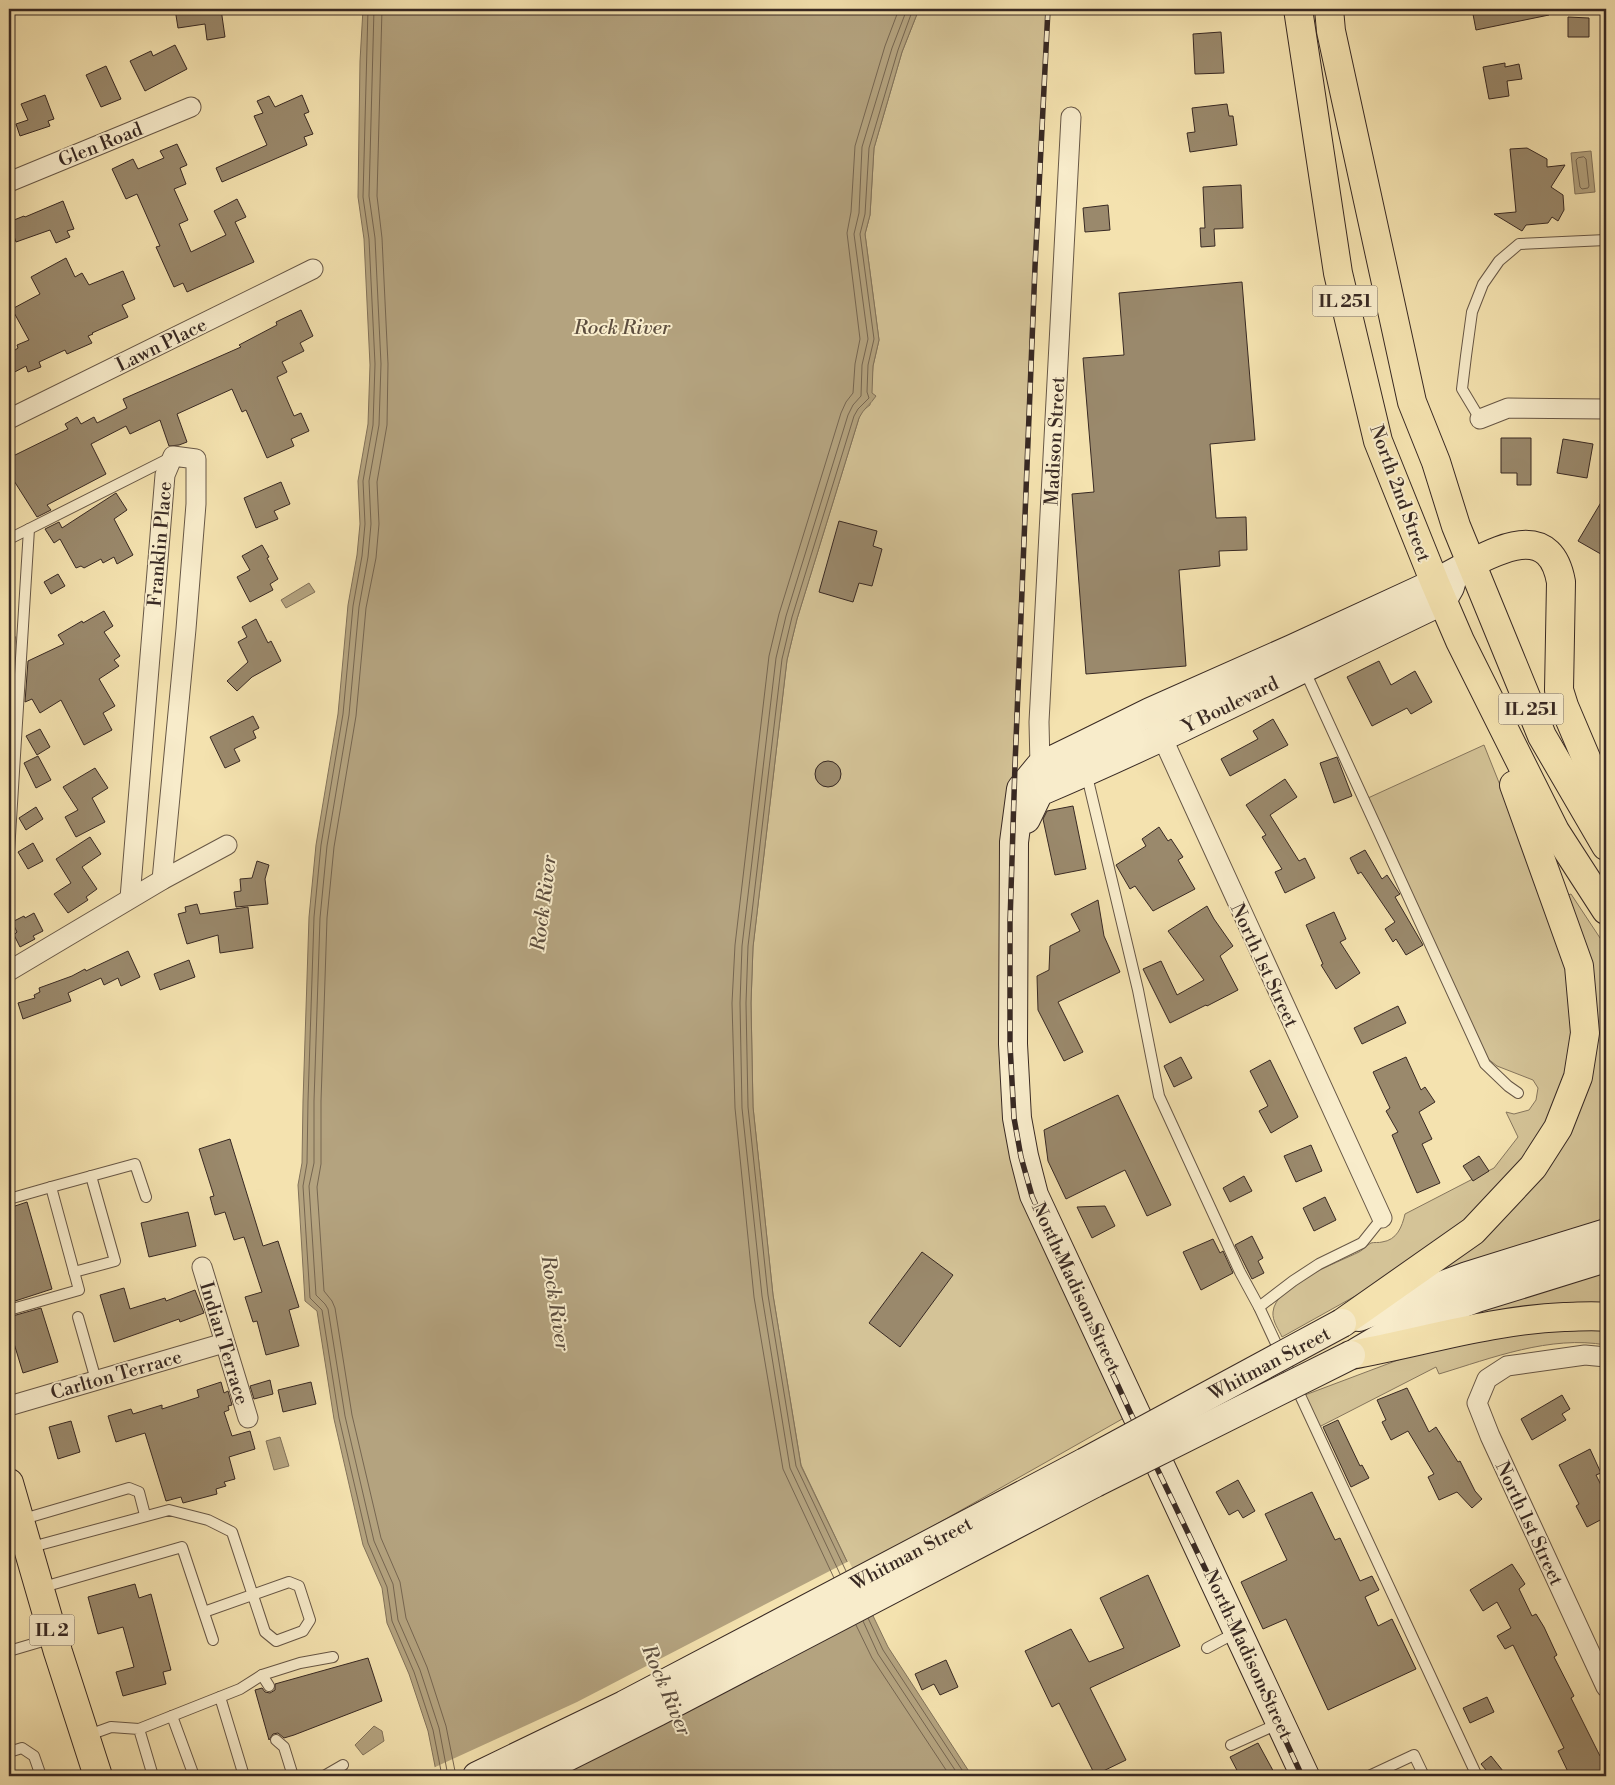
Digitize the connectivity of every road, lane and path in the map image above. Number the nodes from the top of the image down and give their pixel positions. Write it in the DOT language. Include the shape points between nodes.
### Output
graph roads {
  1 [pos="1298,9"];
  2 [pos="1329,9"];
  3 [pos="191,107"];
  4 [pos="1071,116"];
  5 [pos="9,182"];
  6 [pos="1606,240"];
  7 [pos="313,269"];
  8 [pos="1606,409"];
  9 [pos="9,419"];
  10 [pos="1480,419"];
  11 [pos="174,456"];
  12 [pos="29,529"];
  13 [pos="9,540"];
  14 [pos="1451,580"];
  15 [pos="1460,641"];
  16 [pos="1300,657"];
  17 [pos="1150,712"];
  18 [pos="1162,738"];
  19 [pos="1082,759"];
  20 [pos="1040,766"];
  21 [pos="1606,805"];
  22 [pos="1606,813"];
  23 [pos="1014,842"];
  24 [pos="227,845"];
  25 [pos="1606,846"];
  26 [pos="9,852"];
  27 [pos="162,880"];
  28 [pos="130,898"];
  29 [pos="1606,910"];
  30 [pos="9,970"];
  31 [pos="1518,1093"];
  32 [pos="91,1176"];
  33 [pos="52,1187"];
  34 [pos="146,1197"];
  35 [pos="9,1199"];
  36 [pos="1382,1218"];
  37 [pos="1606,1233"];
  38 [pos="1606,1258"];
  39 [pos="202,1267"];
  40 [pos="74,1272"];
  41 [pos="1259,1307"];
  42 [pos="9,1310"];
  43 [pos="1606,1316"];
  44 [pos="78,1317"];
  45 [pos="1342,1323"];
  46 [pos="224,1343"];
  47 [pos="1351,1355"];
  48 [pos="1606,1357"];
  49 [pos="96,1380"];
  50 [pos="9,1406"];
  51 [pos="248,1418"];
  52 [pos="1090,1472"];
  53 [pos="9,1483"];
  54 [pos="145,1515"];
  55 [pos="20,1520"];
  56 [pos="972,1533"];
  57 [pos="28,1548"];
  58 [pos="39,1588"];
  59 [pos="252,1595"];
  60 [pos="204,1612"];
  61 [pos="1238,1631"];
  62 [pos="54,1637"];
  63 [pos="213,1640"];
  64 [pos="1207,1648"];
  65 [pos="9,1652"];
  66 [pos="333,1656"];
  67 [pos="262,1675"];
  68 [pos="265,1687"];
  69 [pos="1606,1687"];
  70 [pos="220,1697"];
  71 [pos="172,1716"];
  72 [pos="1281,1723"];
  73 [pos="139,1729"];
  74 [pos="85,1736"];
  75 [pos="282,1741"];
  76 [pos="1231,1745"];
  77 [pos="9,1752"];
  78 [pos="343,1765"];
  79 [pos="40,1776"];
  80 [pos="98,1776"];
  81 [pos="153,1776"];
  82 [pos="194,1776"];
  83 [pos="244,1776"];
  84 [pos="293,1776"];
  85 [pos="324,1776"];
  86 [pos="477,1776"];
  87 [pos="529,1776"];
  88 [pos="1306,1776"];
  89 [pos="1369,1776"];
  90 [pos="1424,1776"];
  91 [pos="1477,1776"];
  1 -- 14 [label="main road, North 2nd Street / IL 251" via="1341,282 1378,441"];
  2 -- 14 [label="main road, North 2nd Street / IL 251" via="1331,31 1412,402 1436,462 1456,526"];
  3 -- 5 [label="street, Glen Road"];
  4 -- 20 [label="street, Madison Street" via="1039,722"];
  6 -- 10 [label="lane" via="1519,244 1499,262 1484,284 1472,312 1465,364 1462,389"];
  7 -- 9 [label="street, Lawn Place"];
  8 -- 10 [label="street" via="1508,408"];
  11 -- 12 [label="lane"];
  11 -- 27 [label="street, Franklin Place" via="196,459 196,504"];
  11 -- 28 [label="street, Franklin Place" via="164,474"];
  12 -- 13 [label="lane"];
  12 -- 26 [label="lane"];
  14 -- 15 [label="main road, North 2nd Street / IL 251"];
  14 -- 16 [label="main road, Y Boulevard"];
  14 -- 21 [label="main road" via="1496,551 1517,544 1542,549 1554,559 1561,582 1559,690"];
  14 -- 22 [label="main road" via="1498,595 1590,788"];
  14 -- 25 [label="main road, North 2nd Street / IL 251"];
  15 -- 29 [label="main road, North 2nd Street / IL 251" via="1554,831"];
  15 -- 45 [label="main road" via="1579,966 1585,1033 1578,1077 1558,1128 1533,1167 1473,1231"];
  16 -- 17 [label="main road, Y Boulevard"];
  16 -- 18 [label="main road, Y Boulevard" via="1228,706"];
  16 -- 31 [label="lane" via="1485,1064"];
  17 -- 18 [label="street, North 1st Street"];
  17 -- 19 [label="main road, Y Boulevard"];
  18 -- 19 [label="main road, Y Boulevard"];
  18 -- 36 [label="street, North 1st Street"];
  19 -- 20 [label="main road, Y Boulevard"];
  19 -- 23 [label="main road, Y Boulevard" via="1039,792"];
  19 -- 41 [label="lane" via="1138,990 1159,1096"];
  20 -- 23 [label="main road, North Madison Street" via="1021,789"];
  23 -- 61 [label="main road, North Madison Street" via="1014,1079 1017,1118 1032,1185 1046,1223"];
  24 -- 27 [label="street"];
  27 -- 28 [label="street"];
  28 -- 30 [label="street"];
  32 -- 33 [label="lane"];
  32 -- 34 [label="lane" via="135,1164"];
  32 -- 40 [label="lane" via="115,1261"];
  33 -- 35 [label="lane"];
  33 -- 40 [label="lane"];
  36 -- 41 [label="lane" via="1362,1243 1319,1264"];
  37 -- 45 [label="main road, Whitman Street" via="1467,1276"];
  38 -- 47 [label="main road, Whitman Street" via="1477,1298 1396,1329"];
  39 -- 46 [label="street, Indian Terrace"];
  40 -- 42 [label="lane" via="79,1290"];
  41 -- 91 [label="lane"];
  43 -- 47 [label="main road" via="1531,1319"];
  44 -- 49 [label="lane"];
  45 -- 52 [label="main road, Whitman Street, bridge"];
  46 -- 49 [label="street, Carlton Terrace"];
  46 -- 51 [label="street, Indian Terrace"];
  47 -- 52 [label="main road, Whitman Street, bridge"];
  48 -- 69 [label="street, North 1st Street" via="1585,1355 1508,1366 1487,1379 1477,1402"];
  49 -- 50 [label="street, Carlton Terrace"];
  52 -- 56 [label="main road, Whitman Street"];
  53 -- 55 [label="main road, IL 2"];
  54 -- 55 [label="lane" via="139,1492 129,1488"];
  54 -- 57 [label="lane"];
  54 -- 59 [label="lane" via="169,1510 208,1520 232,1532"];
  55 -- 57 [label="main road, IL 2"];
  56 -- 86 [label="main road, Whitman Street"];
  56 -- 87 [label="main road, Whitman Street" via="683,1698"];
  57 -- 58 [label="main road, IL 2"];
  58 -- 60 [label="lane" via="182,1547"];
  58 -- 62 [label="main road, IL 2"];
  59 -- 59 [label="lane" via="289,1582 299,1586 310,1620 304,1631 276,1641 264,1632"];
  59 -- 60 [label="lane"];
  60 -- 63 [label="lane"];
  61 -- 64 [label="lane"];
  61 -- 72 [label="main road, North Madison Street"];
  62 -- 65 [label="lane"];
  62 -- 74 [label="main road, IL 2"];
  66 -- 67 [label="lane"];
  67 -- 68 [label="lane"];
  67 -- 70 [label="lane"];
  70 -- 71 [label="lane"];
  70 -- 83 [label="lane"];
  71 -- 73 [label="lane"];
  71 -- 82 [label="lane"];
  72 -- 76 [label="lane"];
  72 -- 88 [label="main road, North Madison Street"];
  73 -- 74 [label="lane" via="111,1727"];
  73 -- 81 [label="lane"];
  74 -- 80 [label="main road, IL 2"];
  75 -- 84 [label="lane"];
  77 -- 79 [label="lane" via="22,1748 34,1756"];
  78 -- 85 [label="lane"];
  89 -- 90 [label="lane" via="1414,1755"];
}
